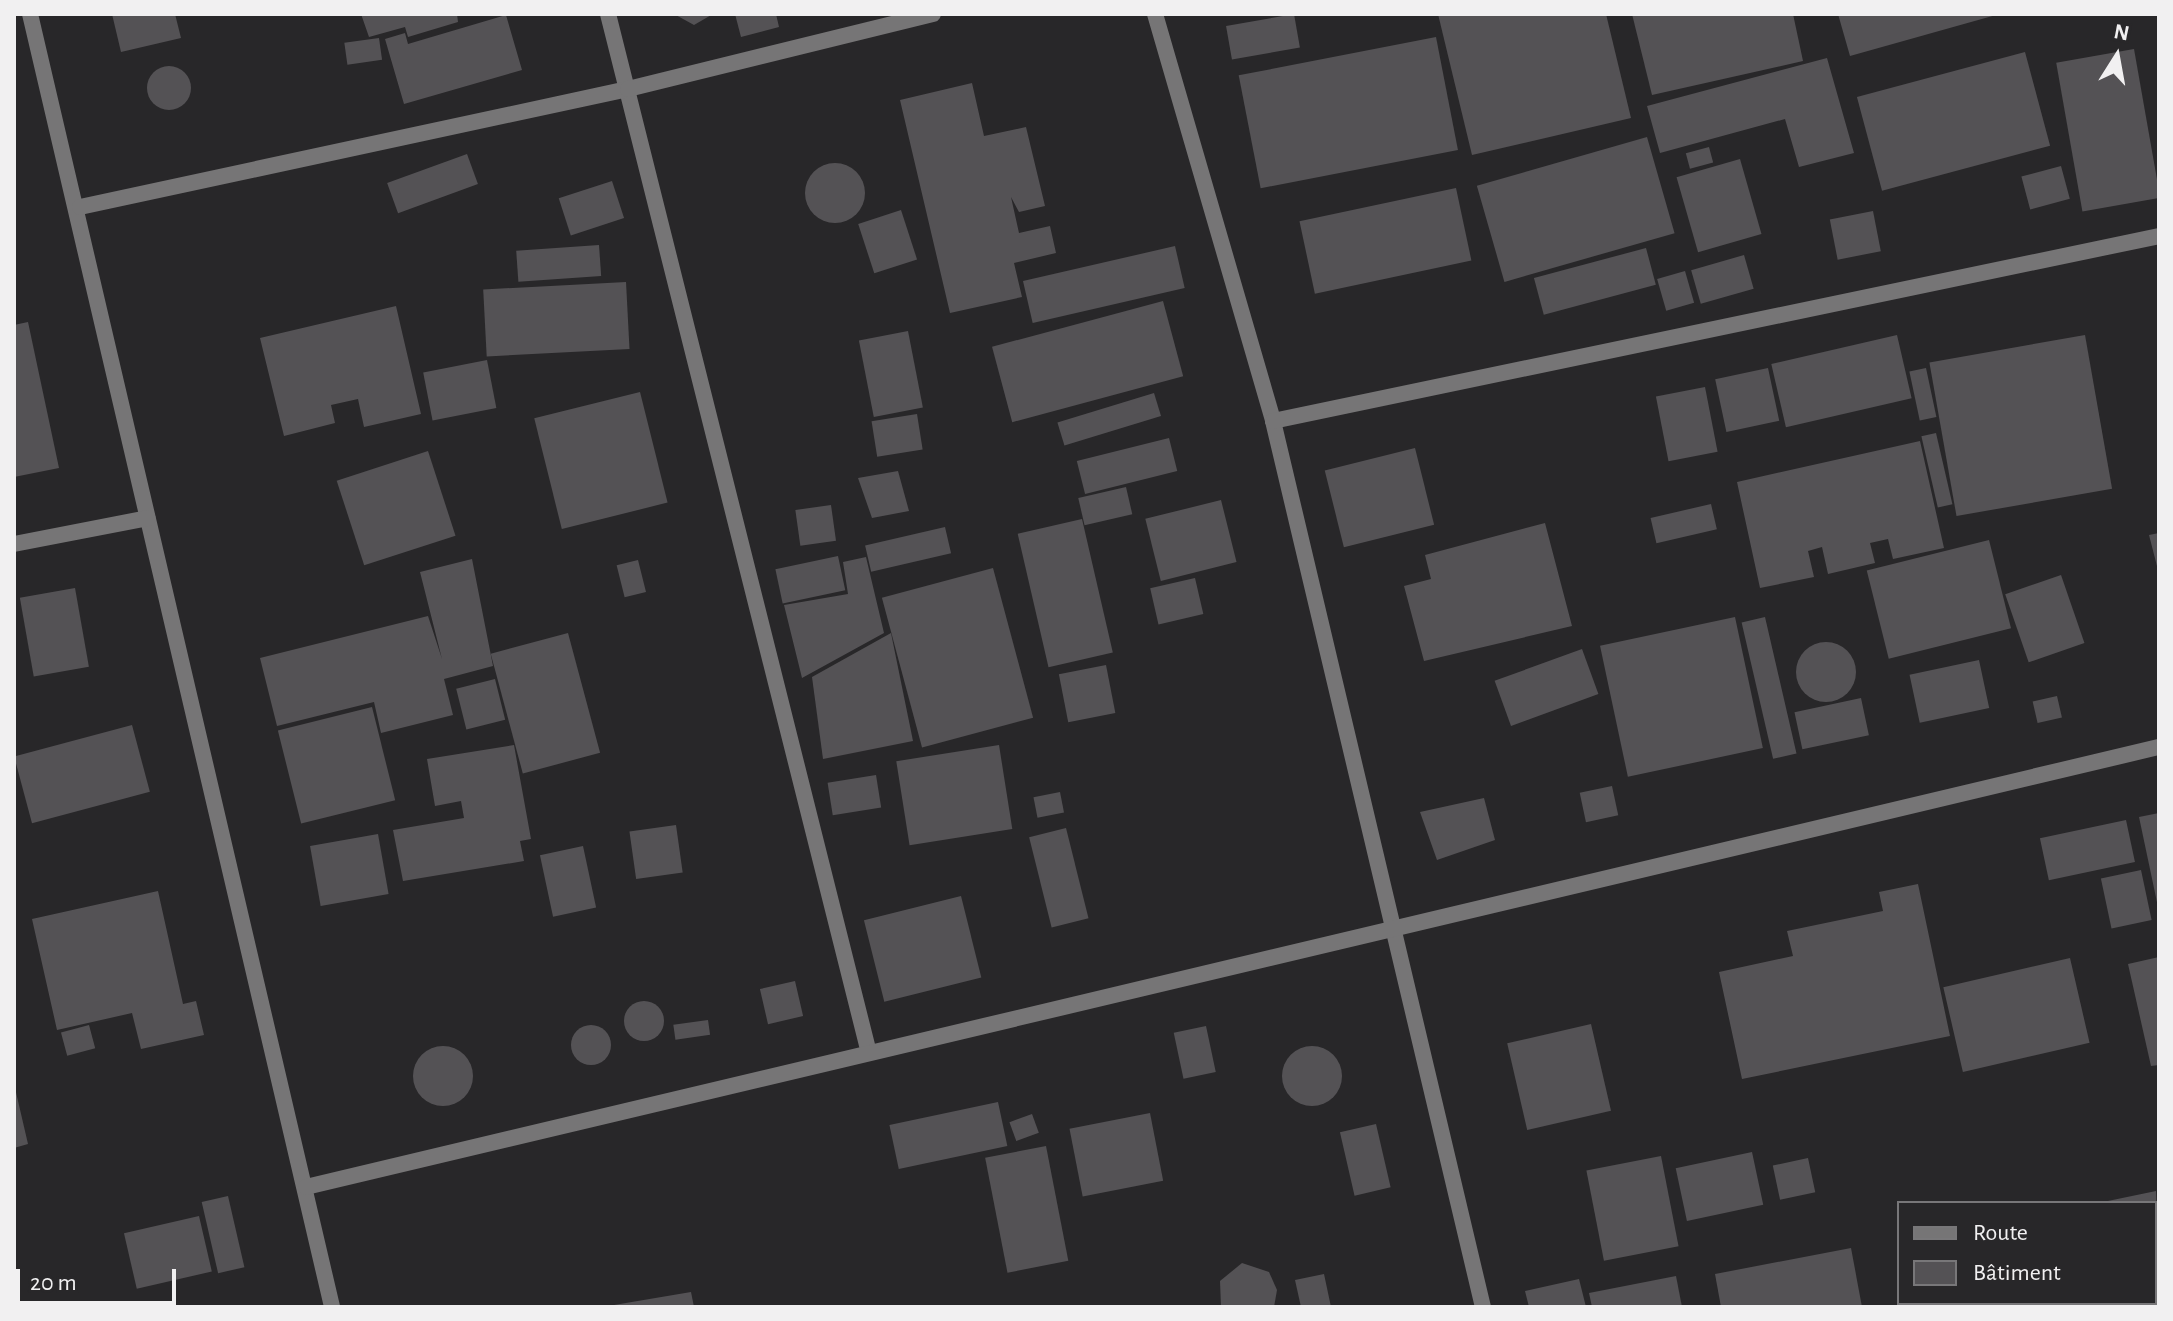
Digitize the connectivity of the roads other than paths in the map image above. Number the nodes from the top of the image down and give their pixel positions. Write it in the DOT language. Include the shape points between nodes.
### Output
graph roads {
  1 [pos="30,14"];
  2 [pos="608,14"];
  3 [pos="933,14"];
  4 [pos="1155,14"];
  5 [pos="628,89"];
  6 [pos="80,207"];
  7 [pos="2159,236"];
  8 [pos="1273,421"];
  9 [pos="148,518"];
  10 [pos="14,544"];
  11 [pos="2159,747"];
  12 [pos="1392,928"];
  13 [pos="869,1053"];
  14 [pos="306,1187"];
  15 [pos="332,1307"];
  16 [pos="1483,1307"];
  1 -- 6 [label="street"];
  2 -- 5 [label="street"];
  3 -- 5 [label="street"];
  4 -- 8 [label="street"];
  5 -- 6 [label="street"];
  5 -- 13 [label="street"];
  6 -- 9 [label="street"];
  7 -- 8 [label="street"];
  8 -- 12 [label="street"];
  9 -- 10 [label="street"];
  9 -- 14 [label="street"];
  11 -- 12 [label="street"];
  12 -- 13 [label="street"];
  12 -- 16 [label="street"];
  13 -- 14 [label="street"];
  14 -- 15 [label="street"];
}
